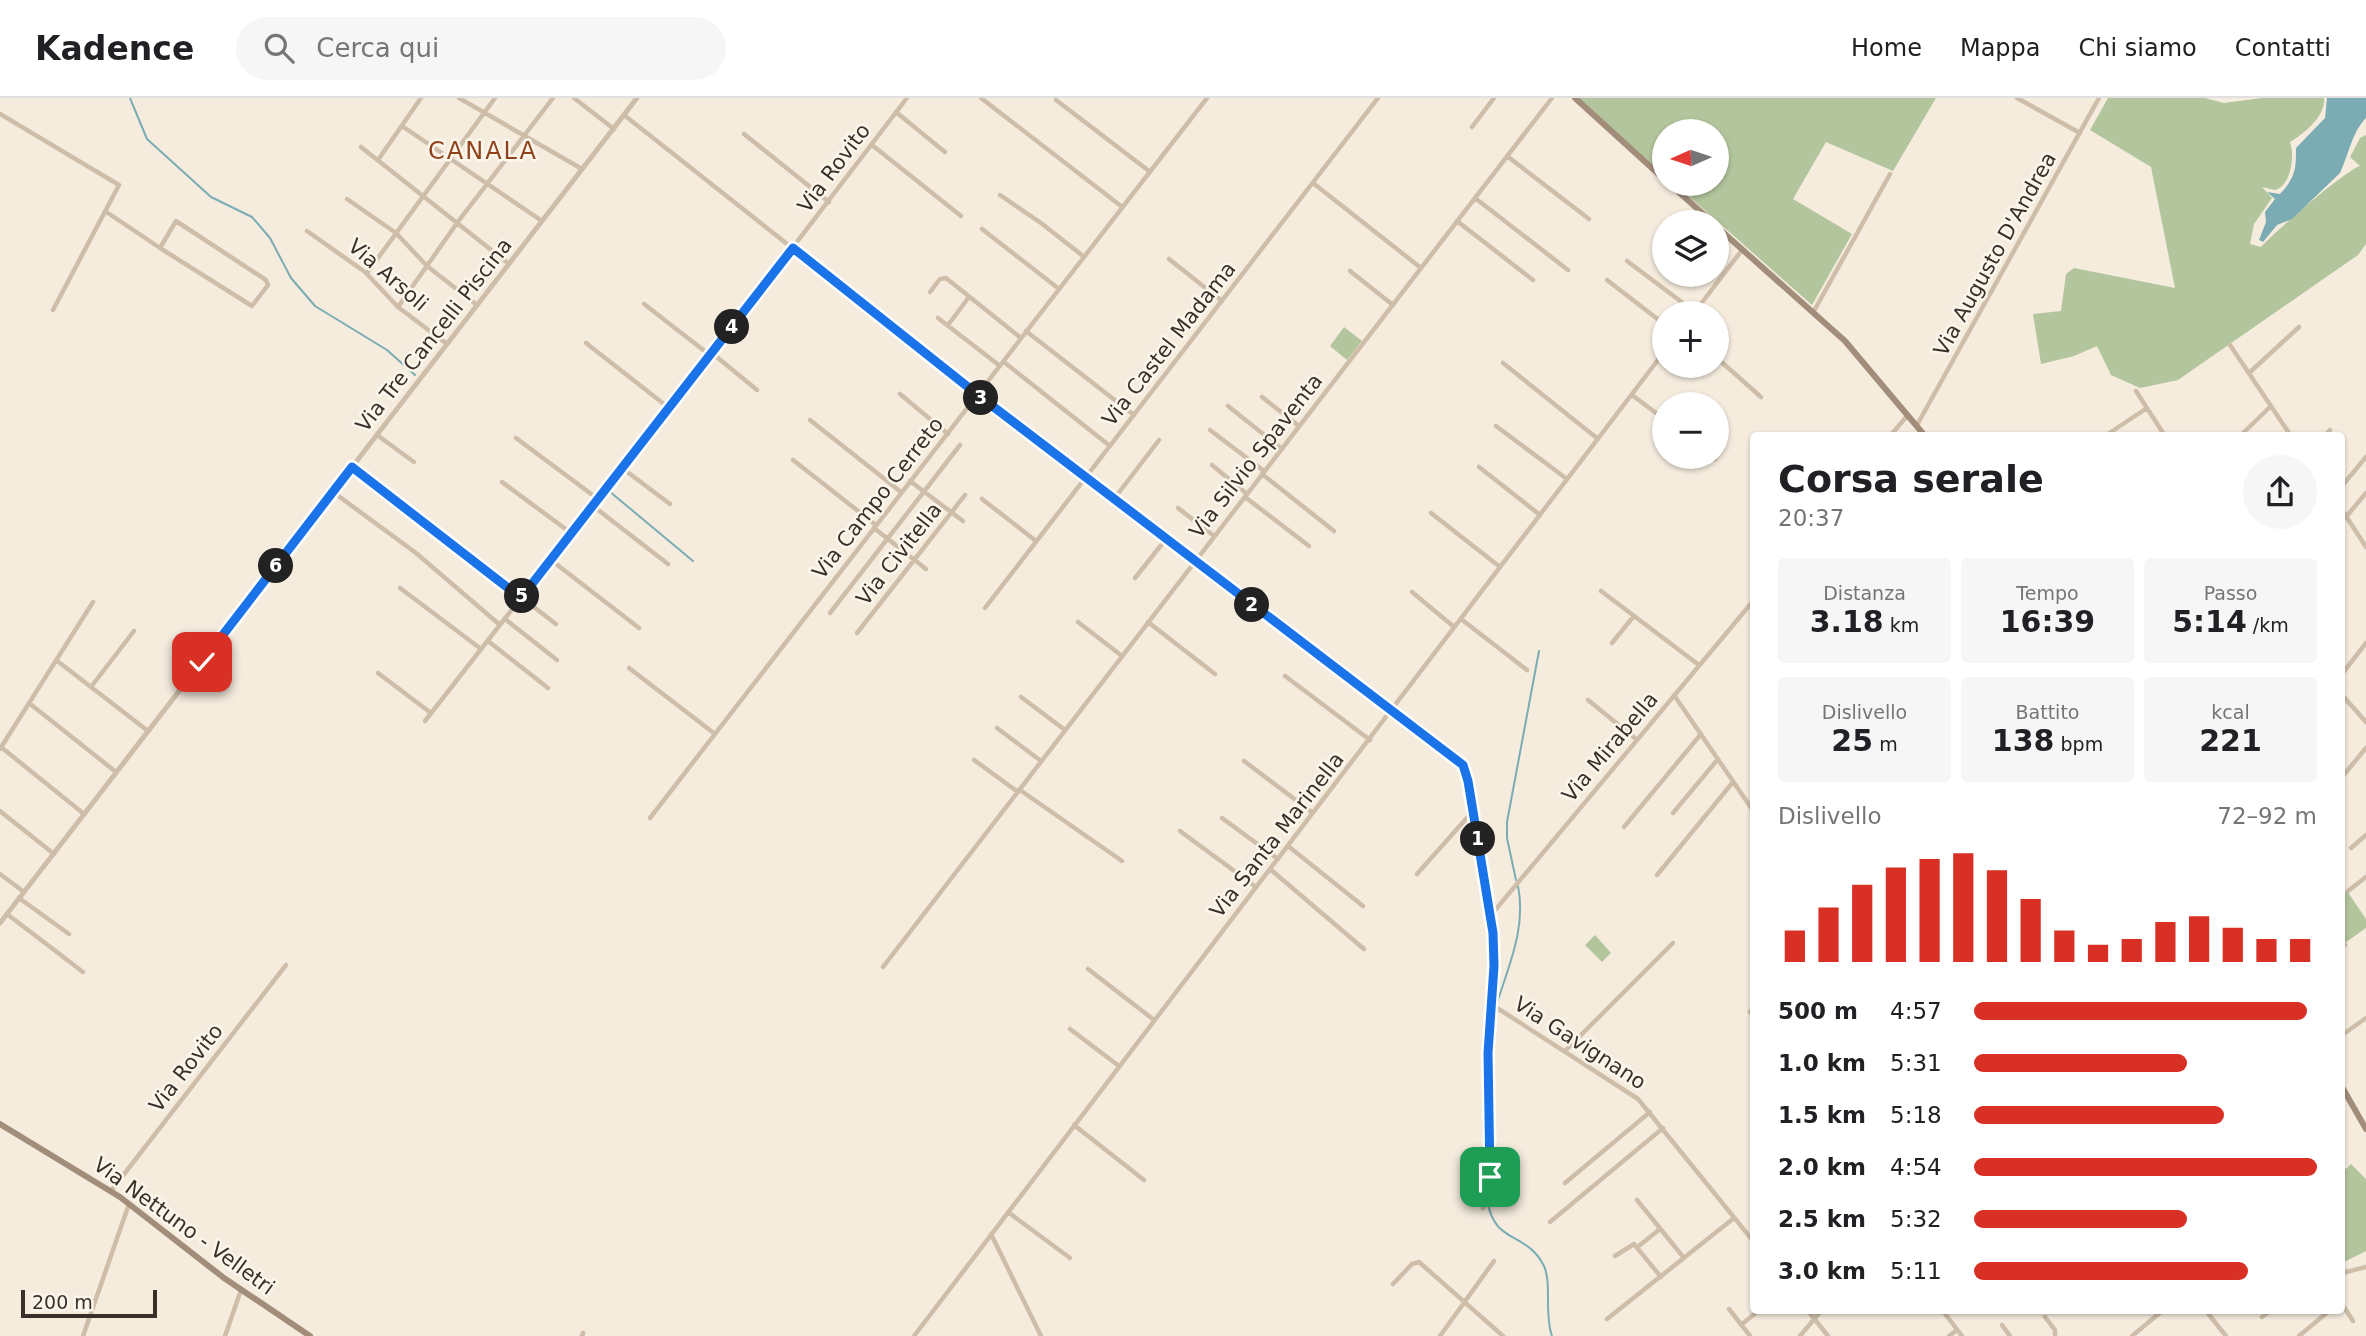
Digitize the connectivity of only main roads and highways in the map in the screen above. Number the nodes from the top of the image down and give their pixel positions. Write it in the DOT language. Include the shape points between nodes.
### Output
graph roads {
  1 [pos="1575,98"];
  2 [pos="1652,168"];
  3 [pos="1683,196"];
  4 [pos="1699,210"];
  5 [pos="1729,238"];
  6 [pos="1922,432"];
  7 [pos="2345,1092"];
  8 [pos="0,1124"];
  9 [pos="2366,1129"];
  10 [pos="310,1336"];
  1 -- 2 [label="main road"];
  3 -- 4 [label="main road"];
  5 -- 6 [label="main road" via="1855,351"];
  7 -- 9 [label="main road"];
  8 -- 10 [label="main road, Via Nettuno - Velletri" via="129,1203 241,1290"];
}
